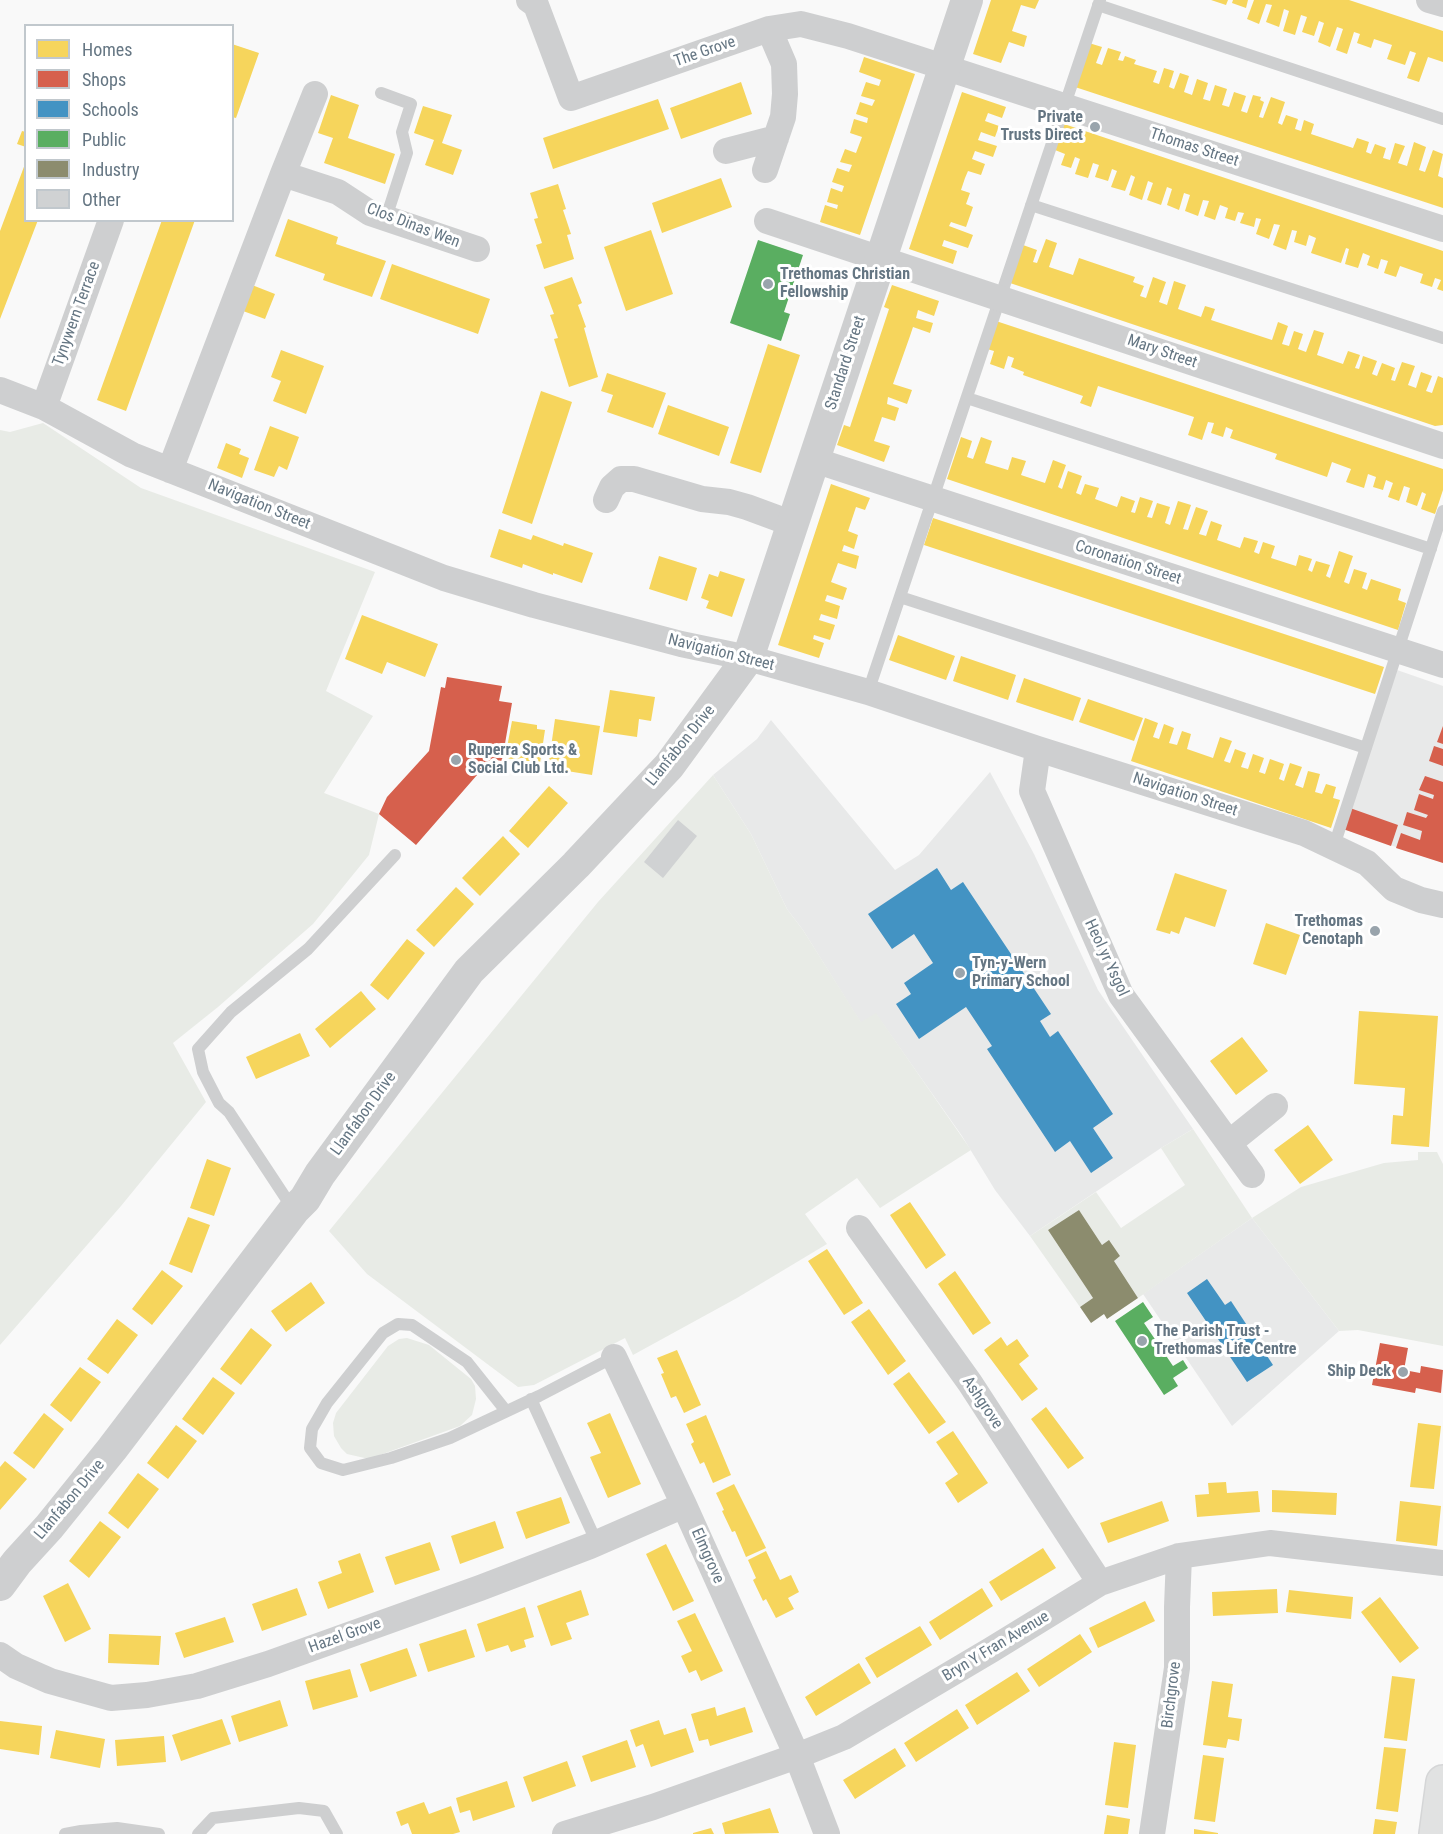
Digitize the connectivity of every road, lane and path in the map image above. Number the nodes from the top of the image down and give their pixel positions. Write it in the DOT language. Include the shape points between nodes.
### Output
graph roads {
  1 [pos="529,0"];
  2 [pos="966,0"];
  3 [pos="1430,0"];
  4 [pos="1099,3"];
  5 [pos="1443,4"];
  6 [pos="769,29"];
  7 [pos="944,68"];
  8 [pos="381,93"];
  9 [pos="315,94"];
  10 [pos="1064,106"];
  11 [pos="1443,119"];
  12 [pos="776,138"];
  13 [pos="726,151"];
  14 [pos="765,170"];
  15 [pos="283,174"];
  16 [pos="1031,205"];
  17 [pos="386,218"];
  18 [pos="767,221"];
  19 [pos="110,222"];
  20 [pos="1443,229"];
  21 [pos="477,249"];
  22 [pos="881,259"];
  23 [pos="1000,298"];
  24 [pos="1443,338"];
  25 [pos="0,390"];
  26 [pos="967,398"];
  27 [pos="44,407"];
  28 [pos="1443,447"];
  29 [pos="814,460"];
  30 [pos="170,470"];
  31 [pos="933,499"];
  32 [pos="606,500"];
  33 [pos="1443,512"];
  34 [pos="793,524"];
  35 [pos="1431,549"];
  36 [pos="900,597"];
  37 [pos="1398,651"];
  38 [pos="748,658"];
  39 [pos="1443,665"];
  40 [pos="868,692"];
  41 [pos="1366,748"];
  42 [pos="1038,749"];
  43 [pos="1334,846"];
  44 [pos="395,855"];
  45 [pos="1443,905"];
  46 [pos="1275,1106"];
  47 [pos="1228,1143"];
  48 [pos="1252,1175"];
  49 [pos="294,1210"];
  50 [pos="859,1228"];
  51 [pos="614,1357"];
  52 [pos="531,1399"];
  53 [pos="506,1411"];
  54 [pos="684,1505"];
  55 [pos="597,1543"];
  56 [pos="1179,1556"];
  57 [pos="1443,1563"];
  58 [pos="1100,1583"];
  59 [pos="0,1586"];
  60 [pos="0,1655"];
  61 [pos="797,1756"];
  62 [pos="1443,1782"];
  63 [pos="65,1834"];
  64 [pos="159,1834"];
  65 [pos="198,1834"];
  66 [pos="337,1834"];
  67 [pos="565,1834"];
  68 [pos="827,1834"];
  69 [pos="1152,1834"];
  70 [pos="1436,1834"];
  1 -- 6 [label="street, The Grove" via="536,5 571,98"];
  2 -- 7 [label="street, Standard Street"];
  3 -- 5 [label="street"];
  4 -- 10 [label="lane"];
  4 -- 11 [label="lane"];
  6 -- 7 [label="street, The Grove" via="801,24"];
  6 -- 12 [label="street" via="784,64 783,117"];
  7 -- 10 [label="street, Thomas Street"];
  7 -- 22 [label="street, Standard Street"];
  8 -- 17 [label="lane" via="411,104 402,132 407,153"];
  9 -- 15 [label="street"];
  10 -- 16 [label="lane"];
  10 -- 20 [label="street, Thomas Street"];
  12 -- 13 [label="street"];
  12 -- 14 [label="street"];
  15 -- 17 [label="street, Clos Dinas Wen" via="338,192 370,213"];
  15 -- 30 [label="street"];
  16 -- 23 [label="lane"];
  16 -- 24 [label="lane"];
  17 -- 21 [label="street, Clos Dinas Wen"];
  18 -- 22 [label="street, Mary Street"];
  19 -- 27 [label="street, Tynywern Terrace"];
  22 -- 23 [label="street, Mary Street"];
  22 -- 29 [label="street, Standard Street"];
  23 -- 26 [label="lane"];
  23 -- 28 [label="street, Mary Street"];
  25 -- 27 [label="street, Navigation Street"];
  26 -- 31 [label="lane"];
  26 -- 35 [label="lane"];
  27 -- 30 [label="street, Navigation Street" via="132,455"];
  29 -- 31 [label="street, Coronation Street"];
  29 -- 34 [label="street, Standard Street"];
  30 -- 38 [label="street, Navigation Street" via="444,578 681,644"];
  31 -- 36 [label="lane"];
  31 -- 37 [label="street, Coronation Street"];
  32 -- 34 [label="street" via="621,479 634,479 702,499 747,507"];
  33 -- 35 [label="lane"];
  34 -- 38 [label="street, Standard Street"];
  35 -- 37 [label="lane"];
  36 -- 40 [label="lane"];
  36 -- 41 [label="lane"];
  37 -- 39 [label="street, Coronation Street"];
  37 -- 41 [label="lane"];
  38 -- 40 [label="street, Navigation Street"];
  38 -- 49 [label="street, Llanfabon Drive" via="669,766 469,971"];
  40 -- 42 [label="street, Navigation Street"];
  41 -- 43 [label="lane"];
  42 -- 43 [label="street, Navigation Street" via="1304,832"];
  42 -- 47 [label="street, Heol yr Ysgol" via="1032,791 1121,995"];
  43 -- 45 [label="street, Navigation Street" via="1366,863 1394,889"];
  44 -- 49 [label="lane" via="308,949 231,1012 198,1049 203,1072 219,1103 229,1112"];
  46 -- 47 [label="street"];
  47 -- 48 [label="street, Heol yr Ysgol"];
  49 -- 59 [label="street, Llanfabon Drive" via="112,1449"];
  50 -- 58 [label="street, Ashgrove" via="970,1383"];
  51 -- 52 [label="lane"];
  51 -- 54 [label="street, Elmgrove"];
  52 -- 53 [label="lane"];
  52 -- 55 [label="lane"];
  53 -- 53 [label="lane" via="467,1362 412,1325 398,1324 383,1333 327,1403 312,1429 310,1448 321,1463 343,1470 450,1438"];
  54 -- 55 [label="street, Hazel Grove"];
  54 -- 61 [label="street, Elmgrove"];
  55 -- 60 [label="street, Hazel Grove" via="268,1664 187,1688 111,1698 50,1681"];
  56 -- 57 [label="street, Bryn Y Fran Avenue" via="1270,1543"];
  56 -- 58 [label="street, Bryn Y Fran Avenue"];
  56 -- 69 [label="street, Birchgrove" via="1177,1668"];
  58 -- 61 [label="street, Bryn Y Fran Avenue" via="844,1737"];
  61 -- 67 [label="street, Bryn Y Fran Avenue"];
  61 -- 68 [label="street, Elmgrove"];
  62 -- 70 [label="main road"];
  63 -- 64 [label="lane" via="117,1828"];
  65 -- 66 [label="lane" via="213,1818 298,1808 324,1811"];
}
